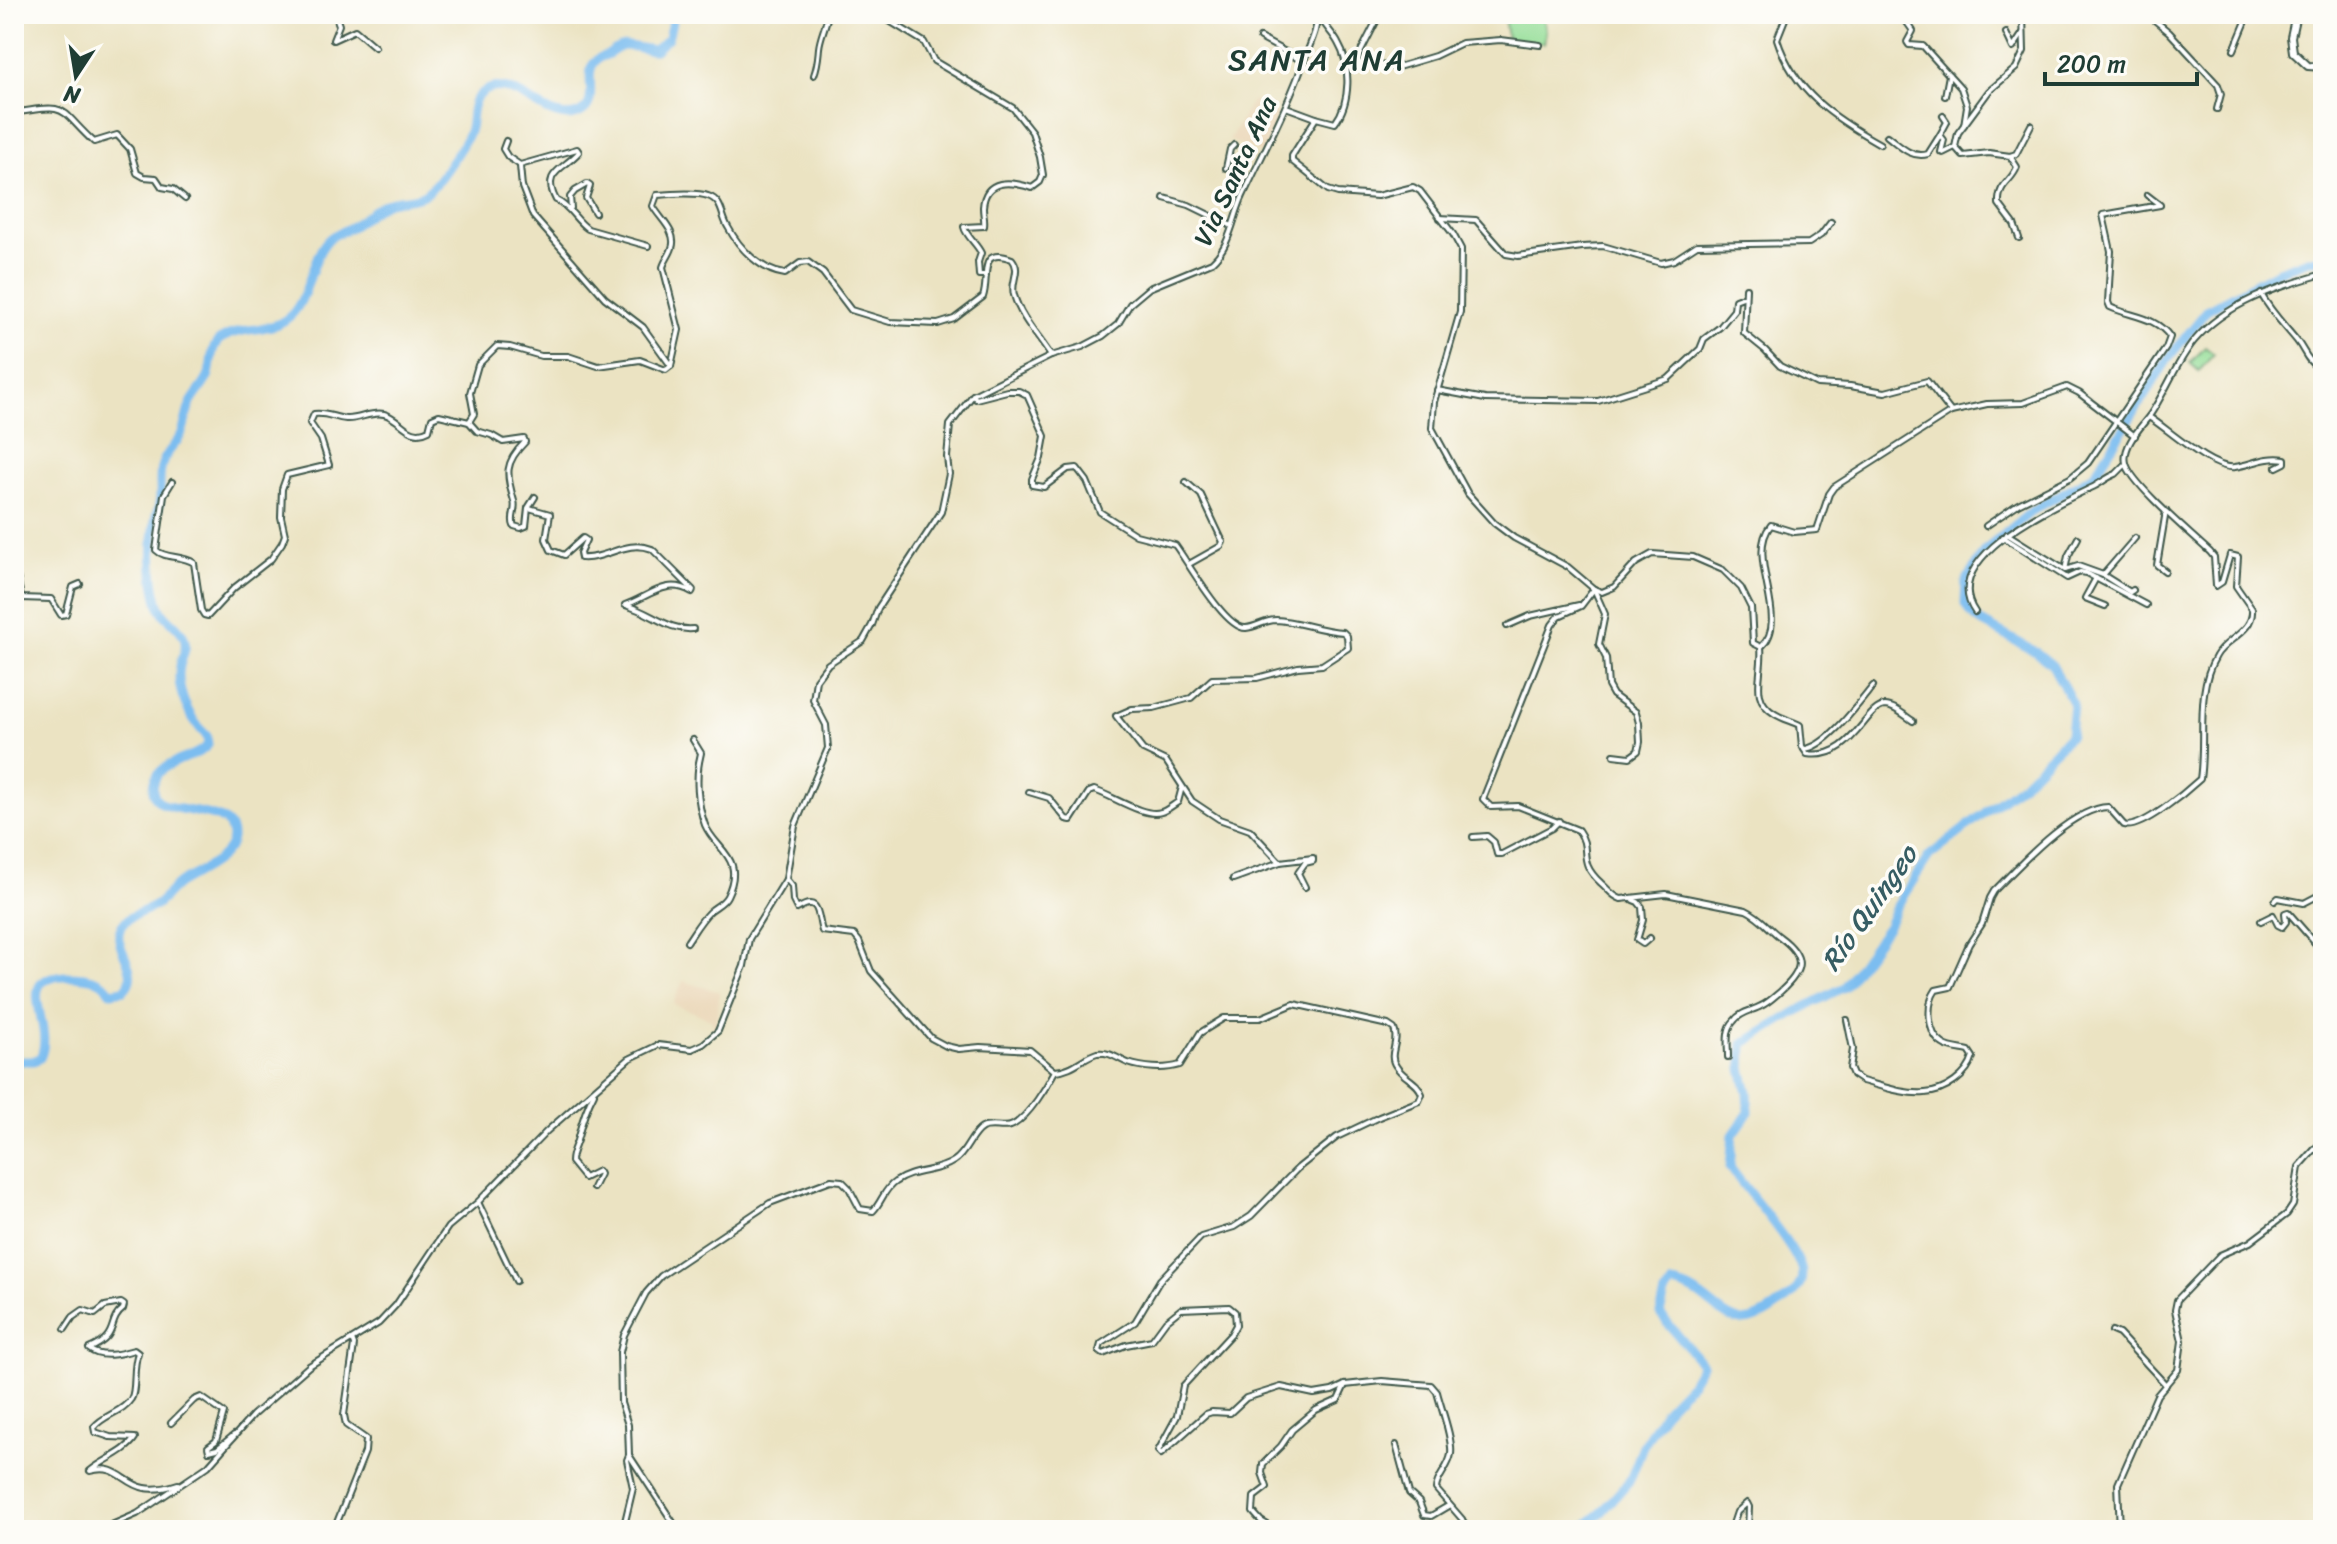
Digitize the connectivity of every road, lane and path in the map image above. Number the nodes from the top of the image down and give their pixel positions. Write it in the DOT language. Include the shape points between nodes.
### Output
graph roads {
  1 [pos="335,14"];
  2 [pos="828,14"];
  3 [pos="878,14"];
  4 [pos="1318,14"];
  5 [pos="1380,14"];
  6 [pos="1787,14"];
  7 [pos="1901,14"];
  8 [pos="2023,14"];
  9 [pos="2147,14"];
  10 [pos="2249,14"];
  11 [pos="2296,14"];
  12 [pos="2025,31"];
  13 [pos="2006,33"];
  14 [pos="1260,38"];
  15 [pos="1540,45"];
  16 [pos="375,47"];
  17 [pos="2234,50"];
  18 [pos="1304,62"];
  19 [pos="1355,63"];
  20 [pos="1346,65"];
  21 [pos="2323,67"];
  22 [pos="814,75"];
  23 [pos="1949,75"];
  24 [pos="1945,96"];
  25 [pos="1286,107"];
  26 [pos="2217,109"];
  27 [pos="14,113"];
  28 [pos="1943,116"];
  29 [pos="1316,118"];
  30 [pos="2031,125"];
  31 [pos="1964,128"];
  32 [pos="1940,135"];
  33 [pos="1887,136"];
  34 [pos="506,141"];
  35 [pos="1880,144"];
  36 [pos="1234,145"];
  37 [pos="1955,147"];
  38 [pos="2010,156"];
  39 [pos="520,165"];
  40 [pos="1226,168"];
  41 [pos="2147,195"];
  42 [pos="1164,198"];
  43 [pos="185,199"];
  44 [pos="571,208"];
  45 [pos="595,213"];
  46 [pos="1440,218"];
  47 [pos="1831,222"];
  48 [pos="1232,226"];
  49 [pos="2019,238"];
  50 [pos="648,246"];
  51 [pos="2323,274"];
  52 [pos="986,275"];
  53 [pos="1746,288"];
  54 [pos="2261,294"];
  55 [pos="1743,297"];
  56 [pos="1051,356"];
  57 [pos="671,366"];
  58 [pos="2323,366"];
  59 [pos="1437,390"];
  60 [pos="973,395"];
  61 [pos="1951,412"];
  62 [pos="2149,417"];
  63 [pos="469,422"];
  64 [pos="2118,423"];
  65 [pos="2133,434"];
  66 [pos="2126,464"];
  67 [pos="2277,467"];
  68 [pos="172,482"];
  69 [pos="1186,482"];
  70 [pos="535,497"];
  71 [pos="528,508"];
  72 [pos="2166,511"];
  73 [pos="1986,526"];
  74 [pos="2005,536"];
  75 [pos="2078,538"];
  76 [pos="2135,538"];
  77 [pos="14,560"];
  78 [pos="1189,564"];
  79 [pos="2065,570"];
  80 [pos="2165,571"];
  81 [pos="2103,575"];
  82 [pos="2096,578"];
  83 [pos="80,584"];
  84 [pos="1594,589"];
  85 [pos="2133,590"];
  86 [pos="2146,605"];
  87 [pos="1581,606"];
  88 [pos="2105,606"];
  89 [pos="1975,612"];
  90 [pos="1507,626"];
  91 [pos="693,629"];
  92 [pos="1761,647"];
  93 [pos="1873,686"];
  94 [pos="1913,721"];
  95 [pos="693,740"];
  96 [pos="1804,749"];
  97 [pos="1614,755"];
  98 [pos="1182,784"];
  99 [pos="1029,792"];
  100 [pos="1559,821"];
  101 [pos="1473,837"];
  102 [pos="1280,862"];
  103 [pos="786,879"];
  104 [pos="1233,879"];
  105 [pos="1305,887"];
  106 [pos="2323,893"];
  107 [pos="1631,899"];
  108 [pos="2275,901"];
  109 [pos="2261,921"];
  110 [pos="1650,938"];
  111 [pos="687,942"];
  112 [pos="2323,952"];
  113 [pos="1847,1020"];
  114 [pos="1728,1057"];
  115 [pos="1055,1071"];
  116 [pos="597,1087"];
  117 [pos="2323,1140"];
  118 [pos="593,1188"];
  119 [pos="478,1202"];
  120 [pos="516,1281"];
  121 [pos="65,1329"];
  122 [pos="2112,1331"];
  123 [pos="352,1340"];
  124 [pos="1345,1385"];
  125 [pos="2166,1385"];
  126 [pos="171,1423"];
  127 [pos="239,1431"];
  128 [pos="1396,1445"];
  129 [pos="629,1455"];
  130 [pos="184,1482"];
  131 [pos="1448,1506"];
  132 [pos="100,1530"];
  133 [pos="334,1530"];
  134 [pos="623,1530"];
  135 [pos="678,1530"];
  136 [pos="1276,1530"];
  137 [pos="1467,1530"];
  138 [pos="1731,1530"];
  139 [pos="1748,1530"];
  140 [pos="2120,1530"];
  1 -- 16 [label="street" via="339,25 333,40 355,30"];
  2 -- 22 [label="street"];
  3 -- 52 [label="street" via="924,42 934,61 1013,108 1032,132 1043,175 1040,182 1032,188 995,184 983,206 984,226 964,227 981,253 979,275"];
  4 -- 18 [label="street, Via Santa Ana"];
  4 -- 20 [label="street"];
  5 -- 19 [label="street"];
  6 -- 35 [label="street" via="1777,39 1789,65 1824,109"];
  7 -- 23 [label="street" via="1913,31 1909,45 1923,46"];
  8 -- 12 [label="street"];
  9 -- 26 [label="street" via="2218,85"];
  10 -- 17 [label="street"];
  11 -- 21 [label="main road" via="2293,52 2308,66"];
  12 -- 13 [label="street" via="2013,48"];
  12 -- 31 [label="street" via="2016,68 1989,91"];
  14 -- 18 [label="street"];
  15 -- 19 [label="street" via="1462,43 1398,67"];
  18 -- 25 [label="street, Via Santa Ana"];
  19 -- 20 [label="street"];
  20 -- 29 [label="street" via="1341,115 1335,123"];
  23 -- 24 [label="street"];
  23 -- 31 [label="street" via="1967,106"];
  25 -- 29 [label="street"];
  25 -- 48 [label="street, Via Santa Ana"];
  27 -- 43 [label="street" via="59,108 94,142 117,135 130,149 137,173 156,178"];
  28 -- 32 [label="street" via="1947,122"];
  29 -- 46 [label="street" via="1292,156 1314,181 1338,193 1377,196 1413,187"];
  30 -- 38 [label="street"];
  31 -- 37 [label="street"];
  32 -- 33 [label="street" via="1924,156 1909,153"];
  32 -- 37 [label="street" via="1941,152"];
  34 -- 39 [label="street" via="503,149"];
  36 -- 40 [label="street"];
  37 -- 38 [label="street" via="1963,156"];
  38 -- 49 [label="street" via="2017,167 2003,185 1999,204"];
  39 -- 44 [label="street" via="577,149 550,184 556,200"];
  39 -- 57 [label="street" via="533,216 605,298 643,327"];
  41 -- 64 [label="street" via="2160,205 2106,212 2102,218 2111,251 2110,307 2152,320 2170,337"];
  42 -- 48 [label="street"];
  44 -- 45 [label="street" via="570,197 587,184 586,198"];
  44 -- 50 [label="street" via="588,229"];
  46 -- 47 [label="street" via="1476,220 1506,254 1603,246 1661,263 1697,245 1809,243"];
  46 -- 59 [label="street" via="1458,242 1462,266 1458,326"];
  48 -- 56 [label="street, Via Santa Ana" via="1212,262 1149,288 1110,332"];
  51 -- 54 [label="street"];
  52 -- 56 [label="street" via="986,263 993,256 1016,264 1015,300"];
  52 -- 57 [label="street" via="983,297 954,319 938,324 890,322 851,310 808,262 785,274 766,269 727,226 718,202 708,196 657,195 653,206 673,241 663,267 679,330"];
  53 -- 55 [label="street"];
  54 -- 58 [label="street" via="2309,361"];
  54 -- 62 [label="street" via="2196,340"];
  55 -- 59 [label="street" via="1668,379 1598,401 1485,399"];
  55 -- 61 [label="street" via="1744,333 1792,373 1817,384 1885,392 1927,381"];
  56 -- 60 [label="street, Via Santa Ana"];
  57 -- 63 [label="street" via="666,370 634,360 598,366 497,346 478,365"];
  59 -- 84 [label="street" via="1432,428 1468,494 1494,523"];
  60 -- 78 [label="street" via="1027,395 1045,436 1032,485 1044,487 1077,468 1100,512 1136,535 1175,545"];
  60 -- 103 [label="street, Via Santa Ana" via="950,425 949,474 941,512 878,608 863,641 828,664 816,680 813,700 826,725 828,748 795,826"];
  61 -- 64 [label="street" via="2023,403 2067,387"];
  61 -- 92 [label="street" via="1834,487 1817,530 1794,532 1771,525 1765,531 1763,568 1772,620"];
  62 -- 65 [label="street"];
  62 -- 67 [label="street" via="2216,462 2235,467 2285,459"];
  63 -- 68 [label="street" via="439,415 421,433 385,414 345,419 312,415 310,423 329,465 287,475 282,543 208,616 201,610 194,563 156,550 164,495"];
  63 -- 71 [label="street" via="503,442 525,440 510,458 514,526 526,526"];
  64 -- 65 [label="street"];
  64 -- 73 [label="street" via="2070,478"];
  65 -- 66 [label="street"];
  66 -- 72 [label="street"];
  66 -- 74 [label="street"];
  69 -- 78 [label="street" via="1201,495 1223,542"];
  70 -- 71 [label="street"];
  71 -- 91 [label="street" via="550,514 546,539 551,550 564,555 583,538 581,558 631,546 652,549 693,590 652,590 625,605 679,630"];
  72 -- 80 [label="street" via="2157,565"];
  72 -- 113 [label="street" via="2214,557 2216,586 2229,557 2238,557 2236,586 2252,612 2210,669 2200,779 2130,828 2108,807 2092,811 2053,833 1994,891 1950,987 1932,995 1931,1027 1937,1038 1973,1057 1955,1082 1926,1094 1862,1081 1850,1068 1853,1049"];
  74 -- 79 [label="street"];
  74 -- 82 [label="street" via="2067,578 2080,572"];
  74 -- 89 [label="street" via="1971,575 1969,604"];
  75 -- 79 [label="street"];
  76 -- 81 [label="street"];
  77 -- 83 [label="street" via="21,598 51,599 61,615 66,614 73,587"];
  78 -- 98 [label="street" via="1237,626 1280,620 1343,632 1349,642 1322,665 1257,678 1212,679 1191,698 1118,714 1143,750 1166,761"];
  79 -- 81 [label="street" via="2078,566"];
  81 -- 85 [label="street"];
  82 -- 86 [label="street"];
  82 -- 88 [label="street" via="2085,598"];
  84 -- 87 [label="street"];
  84 -- 92 [label="street" via="1609,590 1652,554 1693,557 1734,579 1751,608 1753,643"];
  84 -- 97 [label="street" via="1605,614 1599,644 1608,686 1636,712 1639,723 1638,751 1630,757"];
  87 -- 90 [label="street"];
  87 -- 100 [label="street" via="1552,625 1483,794 1491,807 1518,806"];
  92 -- 96 [label="street" via="1760,699 1773,713 1800,725"];
  93 -- 96 [label="street" via="1837,728"];
  94 -- 96 [label="street" via="1884,706 1826,755 1807,754"];
  95 -- 111 [label="street" via="701,753 696,772 706,827 728,854 732,868 726,899"];
  98 -- 99 [label="street" via="1178,802 1152,813 1094,790 1071,820 1049,798"];
  98 -- 102 [label="street" via="1192,801 1219,819 1250,830"];
  100 -- 101 [label="street" via="1502,854 1487,836"];
  100 -- 107 [label="street" via="1582,835 1591,875 1615,897"];
  102 -- 104 [label="street"];
  102 -- 105 [label="street" via="1313,858 1298,873"];
  103 -- 115 [label="street" via="797,909 815,906 822,931 847,933 859,941 871,971 931,1038 959,1049 1030,1050"];
  103 -- 116 [label="street, Via Santa Ana" via="749,939 718,1031 692,1049 658,1045 643,1050"];
  106 -- 108 [label="street" via="2304,903"];
  107 -- 110 [label="street" via="1643,913 1637,940 1643,944"];
  107 -- 114 [label="street" via="1666,894 1746,910 1798,954 1797,974 1790,982 1731,1022"];
  109 -- 112 [label="street" via="2273,915 2282,927 2288,912"];
  115 -- 124 [label="street" via="1097,1053 1170,1068 1180,1065 1200,1033 1224,1018 1260,1018 1294,1004 1394,1029 1395,1066 1420,1088 1419,1101 1337,1137 1251,1216 1201,1237 1160,1280 1135,1322 1099,1348 1103,1354 1152,1340 1181,1309 1229,1307 1235,1312 1231,1334 1183,1386 1161,1454 1206,1414 1230,1413 1246,1398 1281,1387 1314,1394"];
  115 -- 129 [label="street" via="1012,1126 980,1129 954,1161 897,1180 873,1211 860,1209 845,1183 824,1182 760,1208 656,1280 621,1344 621,1403"];
  116 -- 118 [label="street" via="571,1153 571,1162 584,1178 600,1174"];
  116 -- 119 [label="street"];
  117 -- 125 [label="street" via="2299,1167 2287,1214 2250,1242 2220,1255 2177,1300 2182,1341 2178,1370"];
  119 -- 120 [label="street"];
  119 -- 123 [label="street" via="448,1227 396,1305"];
  121 -- 130 [label="street" via="83,1310 95,1314 121,1303 123,1309 106,1340 89,1349 103,1355 138,1353 130,1401 94,1427 110,1437 135,1438 90,1471 115,1471 143,1488"];
  122 -- 125 [label="street"];
  123 -- 127 [label="street" via="309,1366"];
  123 -- 133 [label="street" via="344,1415 349,1429 366,1439 365,1452"];
  124 -- 131 [label="street" via="1397,1381 1434,1388 1451,1451 1436,1489"];
  124 -- 136 [label="street" via="1338,1400 1292,1430 1263,1464 1267,1487 1254,1497 1253,1512"];
  125 -- 140 [label="street" via="2118,1484"];
  126 -- 127 [label="street" via="201,1397 224,1413 209,1451"];
  127 -- 130 [label="street" via="208,1466"];
  128 -- 131 [label="street" via="1409,1493 1424,1515"];
  129 -- 134 [label="street" via="633,1488"];
  129 -- 135 [label="street"];
  130 -- 132 [label="street" via="137,1514"];
  131 -- 137 [label="street"];
  138 -- 139 [label="street" via="1737,1512 1747,1503"];
}
